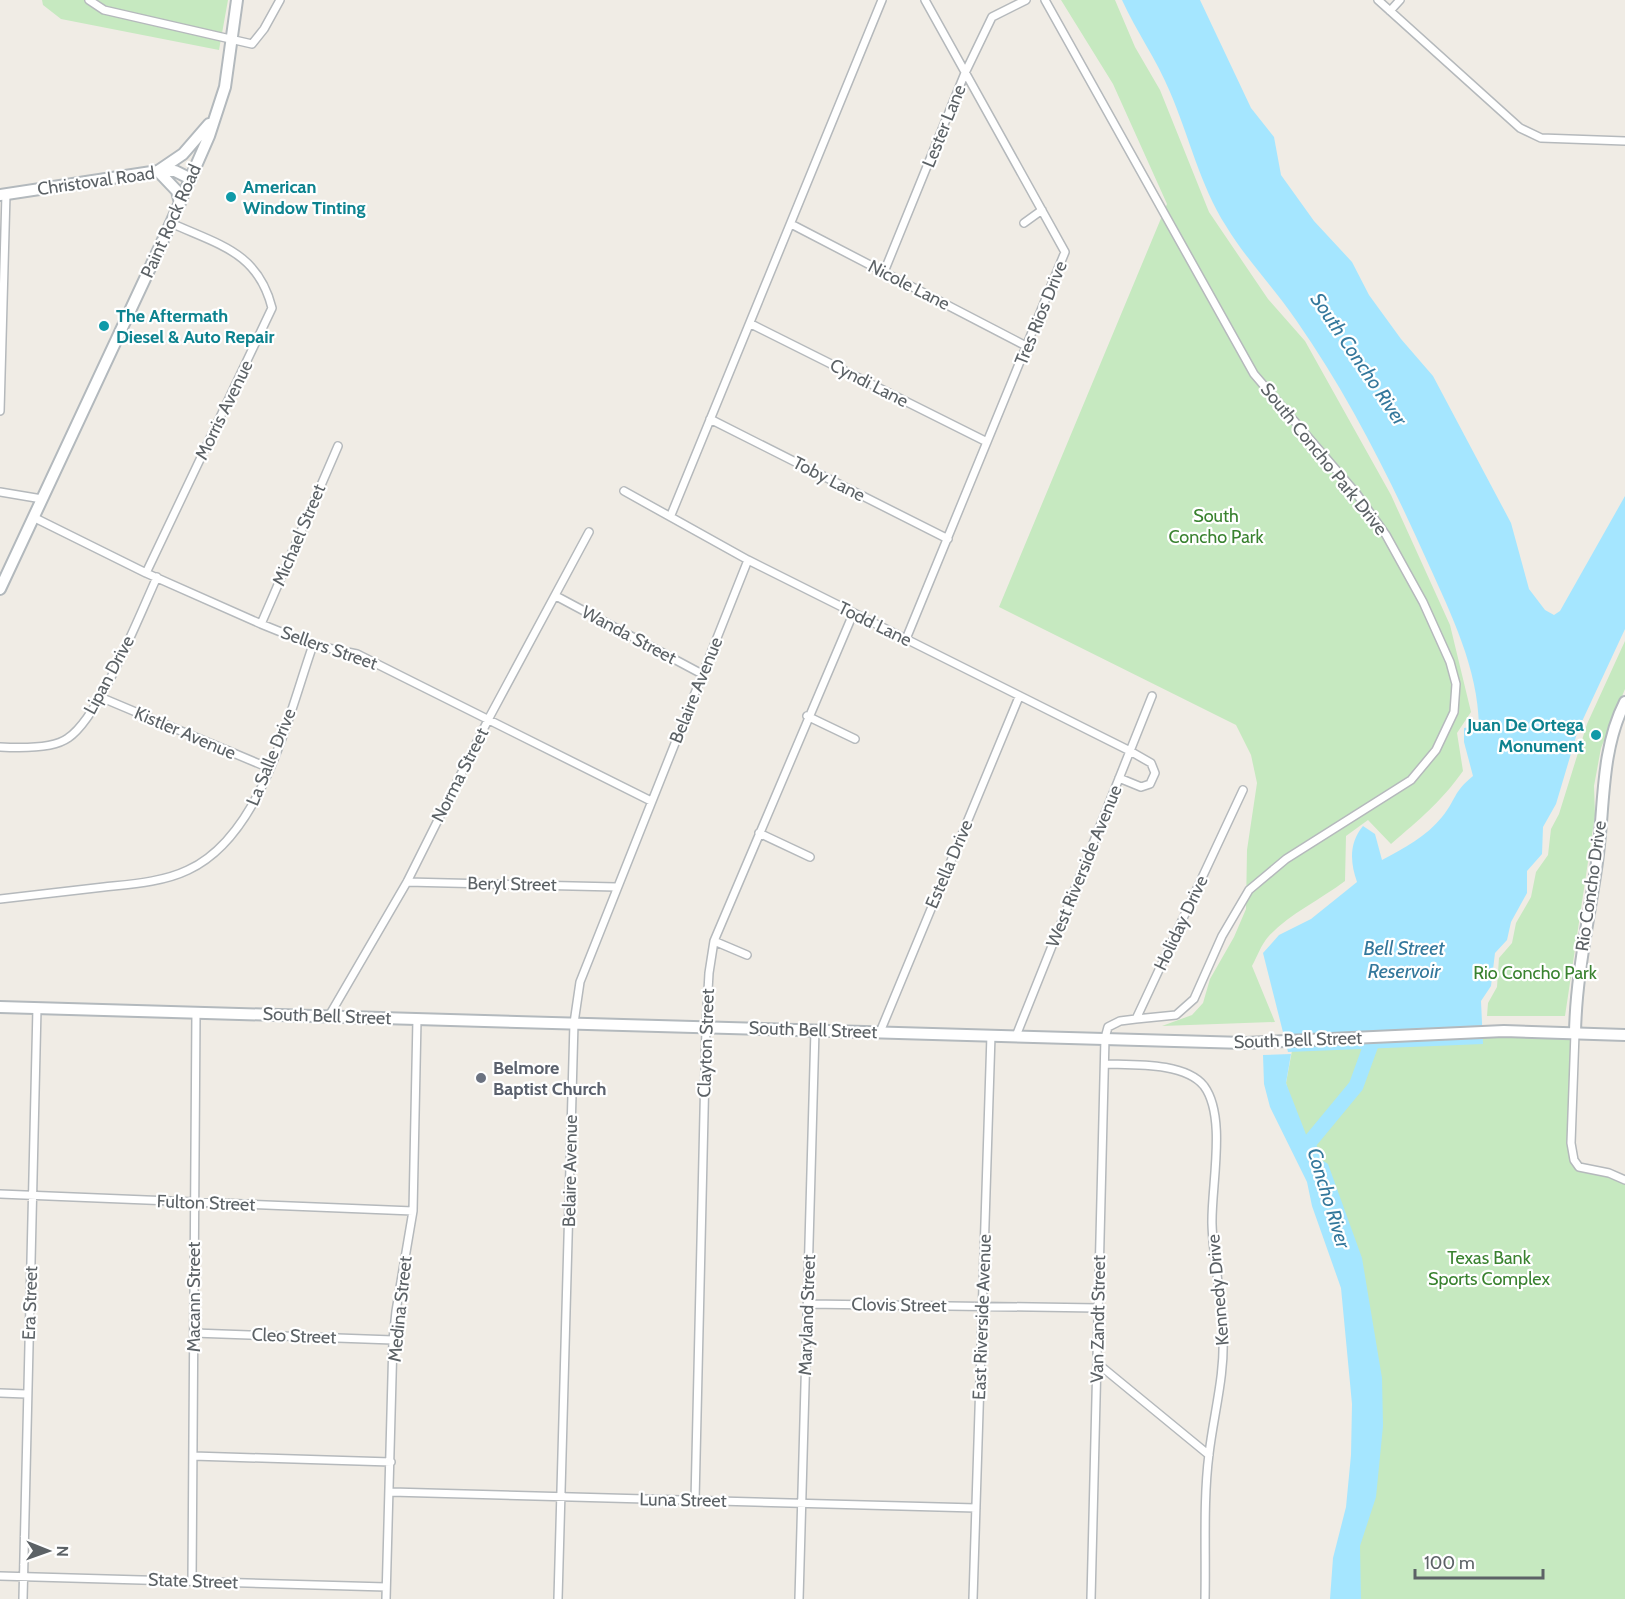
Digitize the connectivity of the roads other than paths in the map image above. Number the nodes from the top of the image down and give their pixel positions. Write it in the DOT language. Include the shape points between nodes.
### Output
graph roads {
  1 [pos="89,0"];
  2 [pos="237,0"];
  3 [pos="280,0"];
  4 [pos="882,0"];
  5 [pos="925,0"];
  6 [pos="1026,0"];
  7 [pos="1045,0"];
  8 [pos="1378,0"];
  9 [pos="1400,0"];
  10 [pos="1390,11"];
  11 [pos="233,41"];
  12 [pos="965,73"];
  13 [pos="214,118"];
  14 [pos="1625,141"];
  15 [pos="158,171"];
  16 [pos="190,179"];
  17 [pos="3,194"];
  18 [pos="180,203"];
  19 [pos="1042,210"];
  20 [pos="171,223"];
  21 [pos="1024,223"];
  22 [pos="791,224"];
  23 [pos="884,272"];
  24 [pos="751,324"];
  25 [pos="1028,347"];
  26 [pos="0,411"];
  27 [pos="710,419"];
  28 [pos="987,442"];
  29 [pos="338,446"];
  30 [pos="624,490"];
  31 [pos="0,492"];
  32 [pos="42,499"];
  33 [pos="671,515"];
  34 [pos="35,518"];
  35 [pos="589,532"];
  36 [pos="948,539"];
  37 [pos="748,560"];
  38 [pos="146,573"];
  39 [pos="157,577"];
  40 [pos="0,589"];
  41 [pos="556,596"];
  42 [pos="853,614"];
  43 [pos="261,624"];
  44 [pos="906,639"];
  45 [pos="313,645"];
  46 [pos="702,674"];
  47 [pos="1152,696"];
  48 [pos="100,697"];
  49 [pos="1019,697"];
  50 [pos="1625,702"];
  51 [pos="807,716"];
  52 [pos="489,718"];
  53 [pos="855,739"];
  54 [pos="0,747"];
  55 [pos="1130,751"];
  56 [pos="269,768"];
  57 [pos="1119,778"];
  58 [pos="1244,790"];
  59 [pos="651,801"];
  60 [pos="759,833"];
  61 [pos="810,857"];
  62 [pos="407,882"];
  63 [pos="616,887"];
  64 [pos="0,899"];
  65 [pos="714,941"];
  66 [pos="747,955"];
  67 [pos="0,1007"];
  68 [pos="37,1008"];
  69 [pos="196,1012"];
  70 [pos="329,1016"];
  71 [pos="417,1019"];
  72 [pos="1136,1019"];
  73 [pos="574,1023"];
  74 [pos="706,1027"];
  75 [pos="814,1030"];
  76 [pos="880,1032"];
  77 [pos="1575,1033"];
  78 [pos="991,1035"];
  79 [pos="1625,1035"];
  80 [pos="1016,1036"];
  81 [pos="1105,1038"];
  82 [pos="1105,1064"];
  83 [pos="1625,1180"];
  84 [pos="0,1194"];
  85 [pos="34,1196"];
  86 [pos="195,1202"];
  87 [pos="413,1211"];
  88 [pos="808,1304"];
  89 [pos="983,1306"];
  90 [pos="1098,1308"];
  91 [pos="194,1333"];
  92 [pos="393,1340"];
  93 [pos="1097,1363"];
  94 [pos="0,1393"];
  95 [pos="26,1394"];
  96 [pos="1209,1455"];
  97 [pos="193,1456"];
  98 [pos="391,1462"];
  99 [pos="390,1492"];
  100 [pos="562,1496"];
  101 [pos="695,1501"];
  102 [pos="801,1502"];
  103 [pos="975,1508"];
  104 [pos="0,1576"];
  105 [pos="23,1577"];
  106 [pos="192,1581"];
  107 [pos="386,1587"];
  108 [pos="23,1599"];
  109 [pos="386,1599"];
  110 [pos="558,1599"];
  111 [pos="799,1599"];
  112 [pos="973,1599"];
  113 [pos="1091,1599"];
  114 [pos="1205,1599"];
  1 -- 11 [label="street" via="104,10"];
  2 -- 11 [label="main road, Paint Rock Road"];
  3 -- 11 [label="street" via="252,44"];
  4 -- 22 [label="street"];
  5 -- 12 [label="street, Tres Rios Drive"];
  6 -- 12 [label="street, Lester Lane" via="992,17"];
  7 -- 72 [label="street, South Concho Park Drive" via="1254,374 1356,493 1386,535 1423,602 1456,684 1454,712 1436,750 1411,780 1286,859 1249,890 1222,936 1194,999 1176,1015"];
  8 -- 10 [label="street"];
  9 -- 10 [label="street"];
  10 -- 14 [label="street" via="1520,128 1541,138"];
  11 -- 13 [label="main road, Paint Rock Road" via="225,87"];
  12 -- 19 [label="street, Tres Rios Drive"];
  12 -- 23 [label="street, Lester Lane"];
  13 -- 15 [label="main road" via="196,142"];
  13 -- 16 [label="main road, Paint Rock Road"];
  15 -- 16 [label="main road, Christoval Road" via="175,171"];
  15 -- 17 [label="main road, Christoval Road"];
  15 -- 18 [label="main road" via="177,191"];
  16 -- 18 [label="main road, Paint Rock Road"];
  17 -- 26 [label="street"];
  18 -- 20 [label="main road, Paint Rock Road"];
  19 -- 21 [label="street"];
  19 -- 25 [label="street, Tres Rios Drive" via="1065,252"];
  20 -- 32 [label="main road, Paint Rock Road"];
  20 -- 38 [label="street, Morris Avenue" via="236,253 256,270 268,290 272,308"];
  22 -- 23 [label="street, Nicole Lane"];
  22 -- 24 [label="street"];
  23 -- 25 [label="street, Nicole Lane"];
  24 -- 27 [label="street"];
  24 -- 28 [label="street, Cyndi Lane"];
  25 -- 28 [label="street, Tres Rios Drive"];
  27 -- 33 [label="street"];
  27 -- 36 [label="street, Toby Lane"];
  28 -- 36 [label="street, Tres Rios Drive"];
  29 -- 43 [label="street, Michael Street"];
  30 -- 33 [label="street, Todd Lane"];
  31 -- 32 [label="street"];
  32 -- 34 [label="main road, Paint Rock Road"];
  33 -- 37 [label="street, Todd Lane"];
  34 -- 38 [label="street, Sellers Street"];
  34 -- 40 [label="main road, Paint Rock Road"];
  35 -- 41 [label="street, Norma Street"];
  36 -- 44 [label="street, Tres Rios Drive"];
  37 -- 42 [label="street, Todd Lane"];
  37 -- 46 [label="street, Belaire Avenue"];
  38 -- 39 [label="street, Sellers Street"];
  39 -- 43 [label="street, Sellers Street"];
  39 -- 48 [label="street, Lipan Drive"];
  41 -- 46 [label="street, Wanda Street"];
  41 -- 52 [label="street, Norma Street"];
  42 -- 44 [label="street, Todd Lane"];
  42 -- 51 [label="street, Clayton Street"];
  43 -- 45 [label="street, Sellers Street"];
  44 -- 49 [label="street, Todd Lane"];
  45 -- 52 [label="street, Sellers Street" via="357,654"];
  45 -- 56 [label="street, La Salle Drive"];
  46 -- 59 [label="street, Belaire Avenue"];
  47 -- 55 [label="street, West Riverside Avenue"];
  48 -- 54 [label="street, Lipan Drive" via="67,739 34,747"];
  48 -- 56 [label="street, Kistler Avenue"];
  49 -- 55 [label="street, Todd Lane"];
  49 -- 76 [label="street, Estella Drive"];
  50 -- 77 [label="main road, Rio Concho Drive" via="1608,757 1597,867 1576,988"];
  51 -- 53 [label="street"];
  51 -- 60 [label="street, Clayton Street"];
  52 -- 59 [label="street, Sellers Street"];
  52 -- 62 [label="street, Norma Street"];
  55 -- 57 [label="street, West Riverside Avenue"];
  55 -- 57 [label="street, Todd Lane" via="1151,763 1155,773 1150,784 1141,787"];
  56 -- 64 [label="street, La Salle Drive" via="245,819 217,849 189,870 146,882"];
  57 -- 80 [label="street, West Riverside Avenue"];
  58 -- 72 [label="street, Holiday Drive"];
  59 -- 63 [label="street, Belaire Avenue"];
  60 -- 61 [label="street"];
  60 -- 65 [label="street, Clayton Street"];
  62 -- 63 [label="street, Beryl Street"];
  62 -- 70 [label="street, Norma Street"];
  63 -- 73 [label="street, Belaire Avenue" via="580,982"];
  65 -- 66 [label="street"];
  65 -- 74 [label="street, Clayton Street"];
  67 -- 68 [label="main road, South Bell Street"];
  68 -- 69 [label="main road, South Bell Street"];
  68 -- 85 [label="street, Era Street"];
  69 -- 70 [label="main road, South Bell Street"];
  69 -- 86 [label="street, Macann Street"];
  70 -- 71 [label="main road, South Bell Street"];
  71 -- 73 [label="main road, South Bell Street"];
  71 -- 87 [label="street, Medina Street"];
  72 -- 81 [label="street" via="1108,1027"];
  73 -- 74 [label="main road, South Bell Street"];
  73 -- 100 [label="street, Belaire Avenue"];
  74 -- 75 [label="main road, South Bell Street"];
  74 -- 101 [label="street, Clayton Street"];
  75 -- 76 [label="main road, South Bell Street"];
  75 -- 88 [label="street, Maryland Street"];
  76 -- 78 [label="main road, South Bell Street"];
  77 -- 79 [label="main road, South Bell Street"];
  77 -- 81 [label="main road, South Bell Street" via="1504,1031 1245,1043"];
  77 -- 83 [label="street, Rio Concho Drive" via="1571,1143 1574,1160 1579,1167"];
  78 -- 80 [label="main road, South Bell Street"];
  78 -- 89 [label="street, East Riverside Avenue"];
  80 -- 81 [label="main road, South Bell Street"];
  81 -- 82 [label="street, Van Zandt Street"];
  82 -- 90 [label="street, Van Zandt Street"];
  82 -- 96 [label="street, Kennedy Drive" via="1162,1066 1190,1075 1203,1084 1213,1100 1212,1225 1223,1332 1222,1382"];
  84 -- 85 [label="street, Fulton Street"];
  85 -- 86 [label="street, Fulton Street"];
  85 -- 95 [label="street, Era Street"];
  86 -- 87 [label="street, Fulton Street"];
  86 -- 91 [label="street, Macann Street"];
  87 -- 92 [label="street, Medina Street"];
  88 -- 89 [label="street, Clovis Street"];
  88 -- 102 [label="street, Maryland Street"];
  89 -- 90 [label="street, Clovis Street"];
  89 -- 103 [label="street, East Riverside Avenue"];
  90 -- 93 [label="street, Van Zandt Street"];
  91 -- 92 [label="street, Cleo Street"];
  91 -- 97 [label="street, Macann Street"];
  92 -- 98 [label="street, Medina Street"];
  93 -- 96 [label="street"];
  93 -- 113 [label="street, Van Zandt Street"];
  94 -- 95 [label="street"];
  95 -- 105 [label="street, Era Street"];
  96 -- 114 [label="street, Kennedy Drive"];
  97 -- 98 [label="street"];
  97 -- 106 [label="street, Macann Street"];
  98 -- 99 [label="street, Medina Street"];
  99 -- 100 [label="street, Luna Street"];
  99 -- 107 [label="street, Medina Street"];
  100 -- 101 [label="street, Luna Street"];
  100 -- 110 [label="street, Belaire Avenue"];
  101 -- 102 [label="street, Luna Street"];
  102 -- 103 [label="street, Luna Street"];
  102 -- 111 [label="street, Maryland Street"];
  103 -- 112 [label="street, East Riverside Avenue"];
  104 -- 105 [label="street, State Street"];
  105 -- 106 [label="street, State Street"];
  105 -- 108 [label="street, Era Street"];
  106 -- 107 [label="street, State Street"];
  107 -- 109 [label="street, Medina Street"];
}
